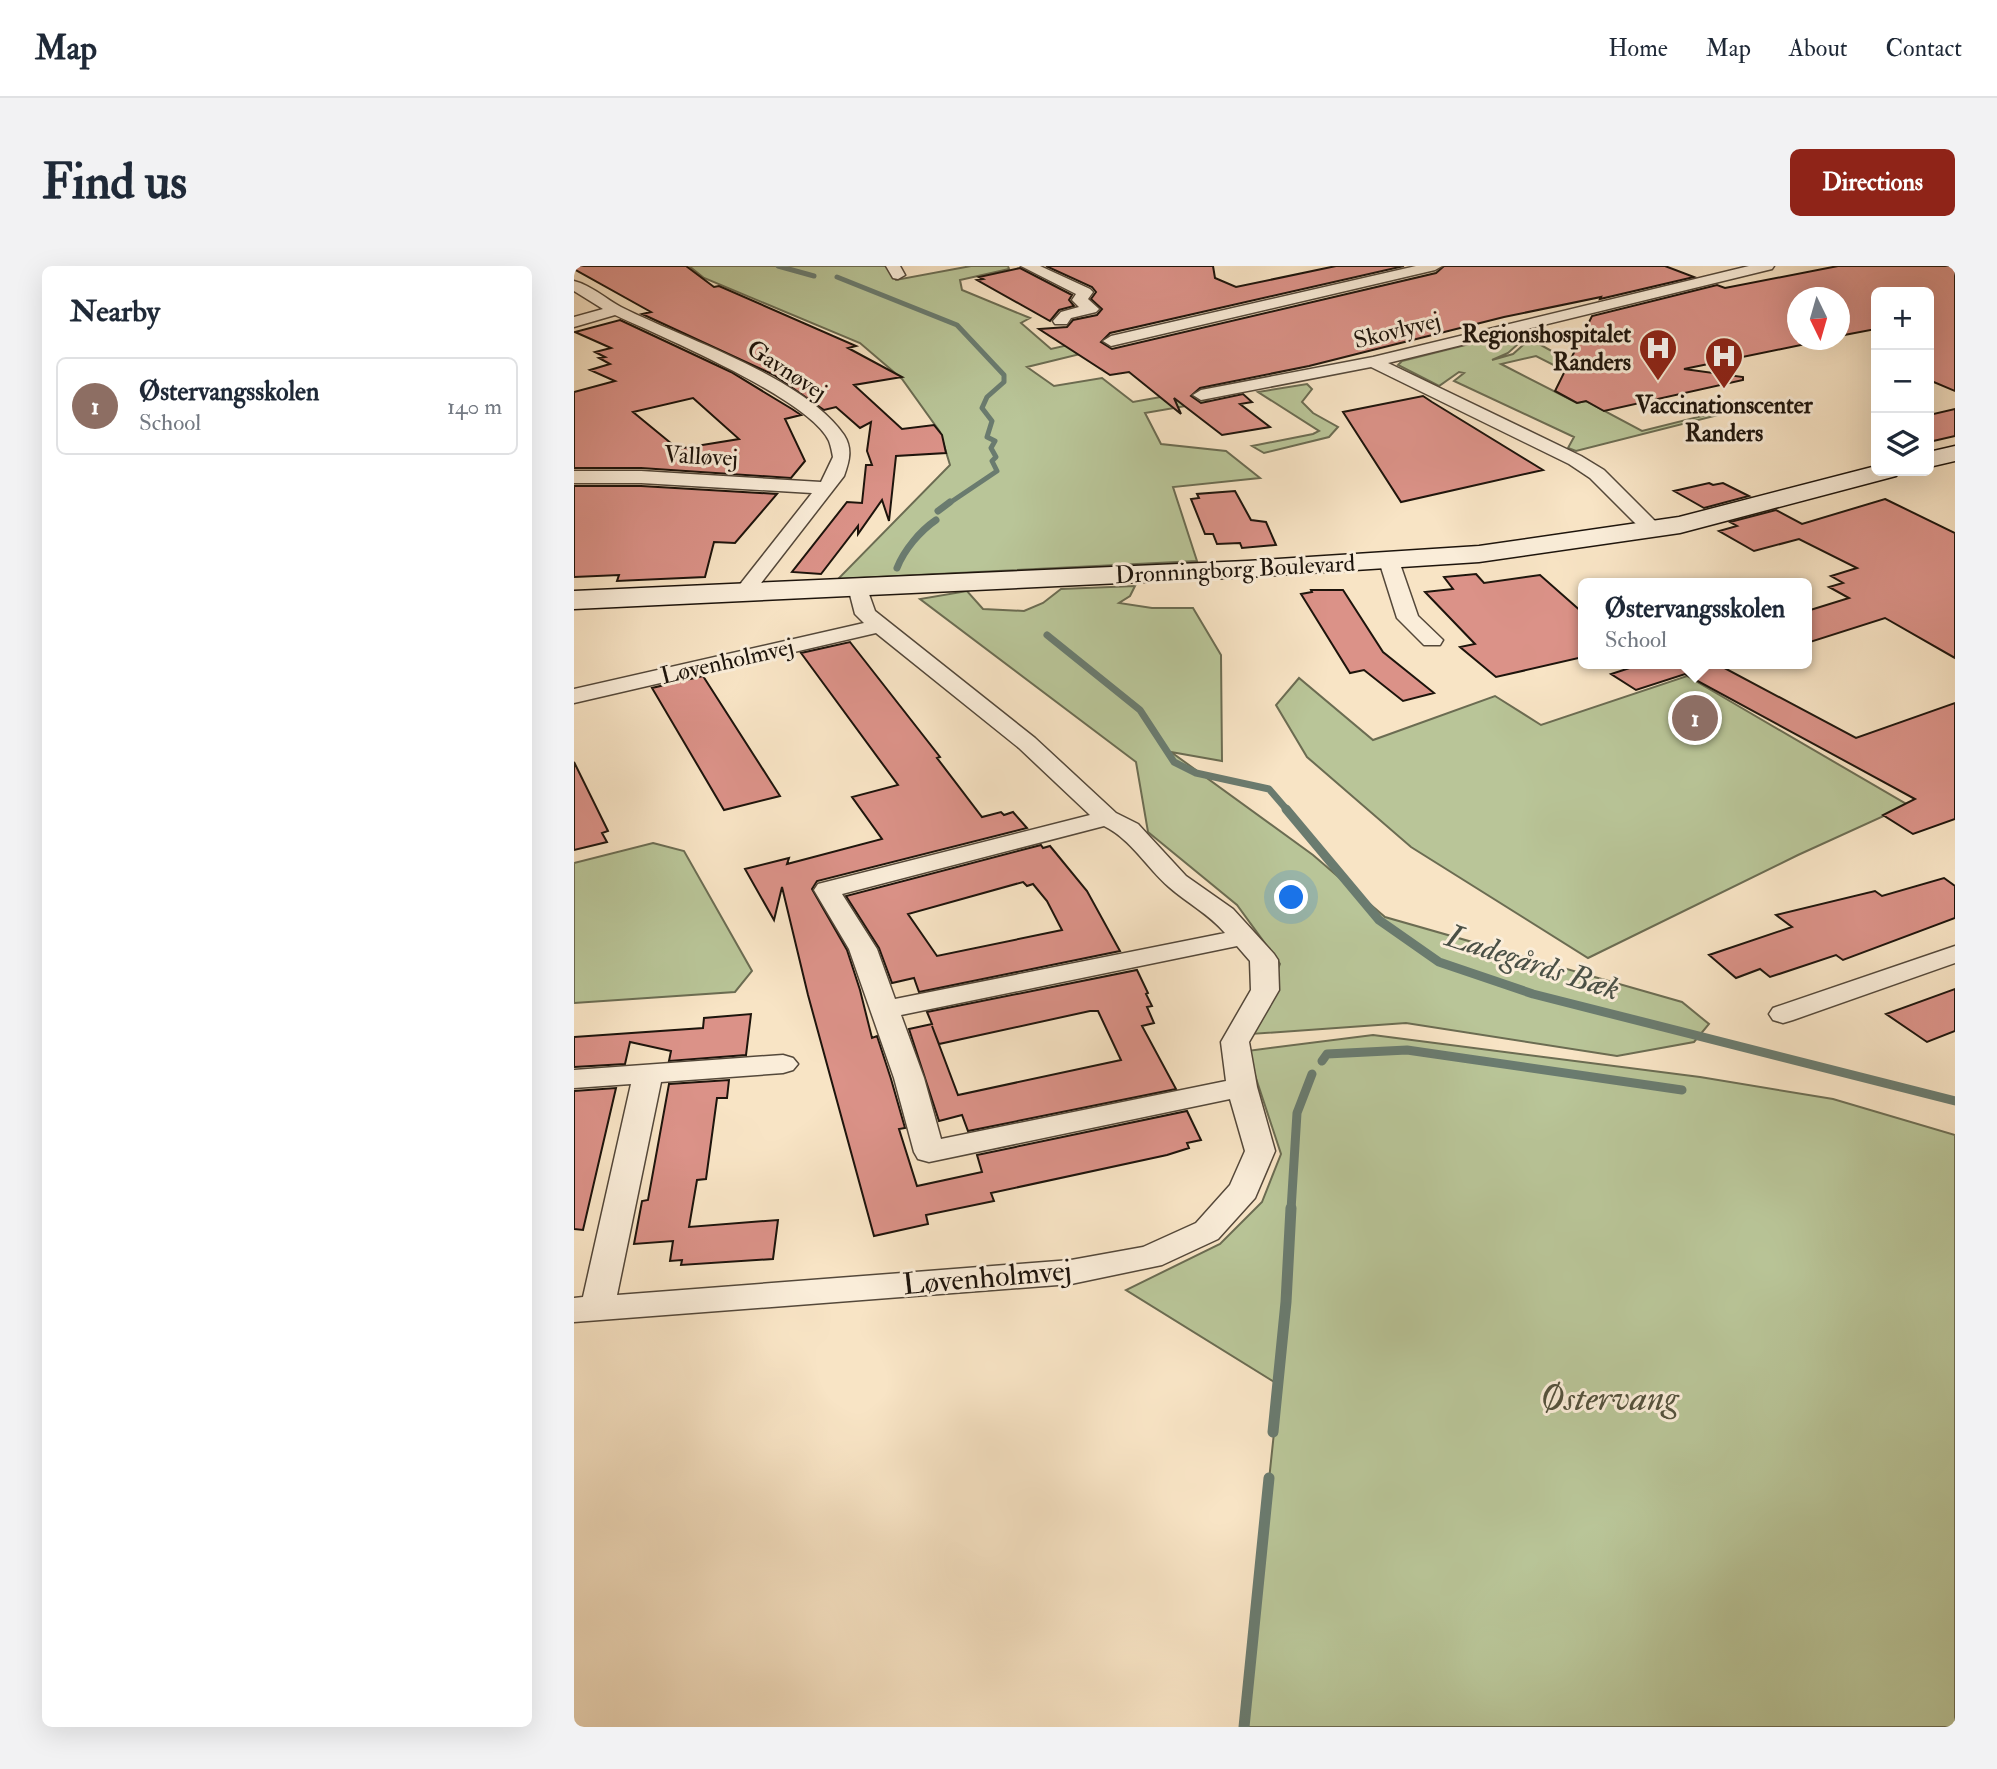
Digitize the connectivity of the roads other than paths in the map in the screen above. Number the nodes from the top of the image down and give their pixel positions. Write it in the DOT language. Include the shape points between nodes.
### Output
graph roads {
  1 [pos="1028,266"];
  2 [pos="1435,266"];
  3 [pos="1767,266"];
  4 [pos="1071,271"];
  5 [pos="1048,276"];
  6 [pos="574,285"];
  7 [pos="616,310"];
  8 [pos="1061,320"];
  9 [pos="574,322"];
  10 [pos="1111,341"];
  11 [pos="1373,362"];
  12 [pos="1201,395"];
  13 [pos="1955,453"];
  14 [pos="1934,459"];
  15 [pos="1871,475"];
  16 [pos="574,477"];
  17 [pos="826,488"];
  18 [pos="1653,530"];
  19 [pos="1389,561"];
  20 [pos="858,587"];
  21 [pos="744,592"];
  22 [pos="574,600"];
  23 [pos="880,626"];
  24 [pos="1432,640"];
  25 [pos="574,696"];
  26 [pos="1107,818"];
  27 [pos="1244,937"];
  28 [pos="1955,954"];
  29 [pos="886,1009"];
  30 [pos="1783,1014"];
  31 [pos="783,1063"];
  32 [pos="648,1074"];
  33 [pos="574,1079"];
  34 [pos="1242,1087"];
  35 [pos="585,1309"];
  1 -- 5 [label="street"];
  2 -- 10 [label="street"];
  3 -- 11 [label="street, Skovlyvej"];
  4 -- 5 [label="street"];
  5 -- 8 [label="street" via="1085,292 1080,300 1091,309 1066,314"];
  6 -- 7 [label="street, Gavnøvej"];
  7 -- 9 [label="street"];
  7 -- 17 [label="street, Gavnøvej" via="765,380 815,415 841,446 842,457"];
  11 -- 12 [label="street, Skovlyvej"];
  11 -- 18 [label="street" via="1575,460 1597,474"];
  13 -- 14 [label="street"];
  15 -- 18 [label="street, Dronningborg Boulevard"];
  16 -- 17 [label="street, Valløvej"];
  17 -- 21 [label="street, Gavnøvej"];
  18 -- 19 [label="street, Dronningborg Boulevard" via="1479,554"];
  19 -- 20 [label="street, Dronningborg Boulevard"];
  19 -- 24 [label="street" via="1408,618"];
  20 -- 21 [label="street, Dronningborg Boulevard"];
  20 -- 23 [label="street, Løvenholmvej" via="865,614"];
  21 -- 22 [label="street, Dronningborg Boulevard"];
  23 -- 25 [label="street, Løvenholmvej"];
  23 -- 26 [label="street, Løvenholmvej" via="1027,743"];
  26 -- 27 [label="street, Løvenholmvej" via="1129,829 1177,881 1224,915"];
  26 -- 29 [label="street" via="827,890 863,949"];
  27 -- 29 [label="street"];
  27 -- 34 [label="street, Løvenholmvej" via="1264,960 1265,990 1235,1042"];
  28 -- 30 [label="street"];
  29 -- 34 [label="street" via="929,1152"];
  31 -- 32 [label="street"];
  32 -- 33 [label="street"];
  32 -- 35 [label="street, Løvenholmvej"];
  34 -- 35 [label="street, Løvenholmvej" via="1260,1151 1244,1190 1207,1231 1150,1257 1071,1272"];
}
